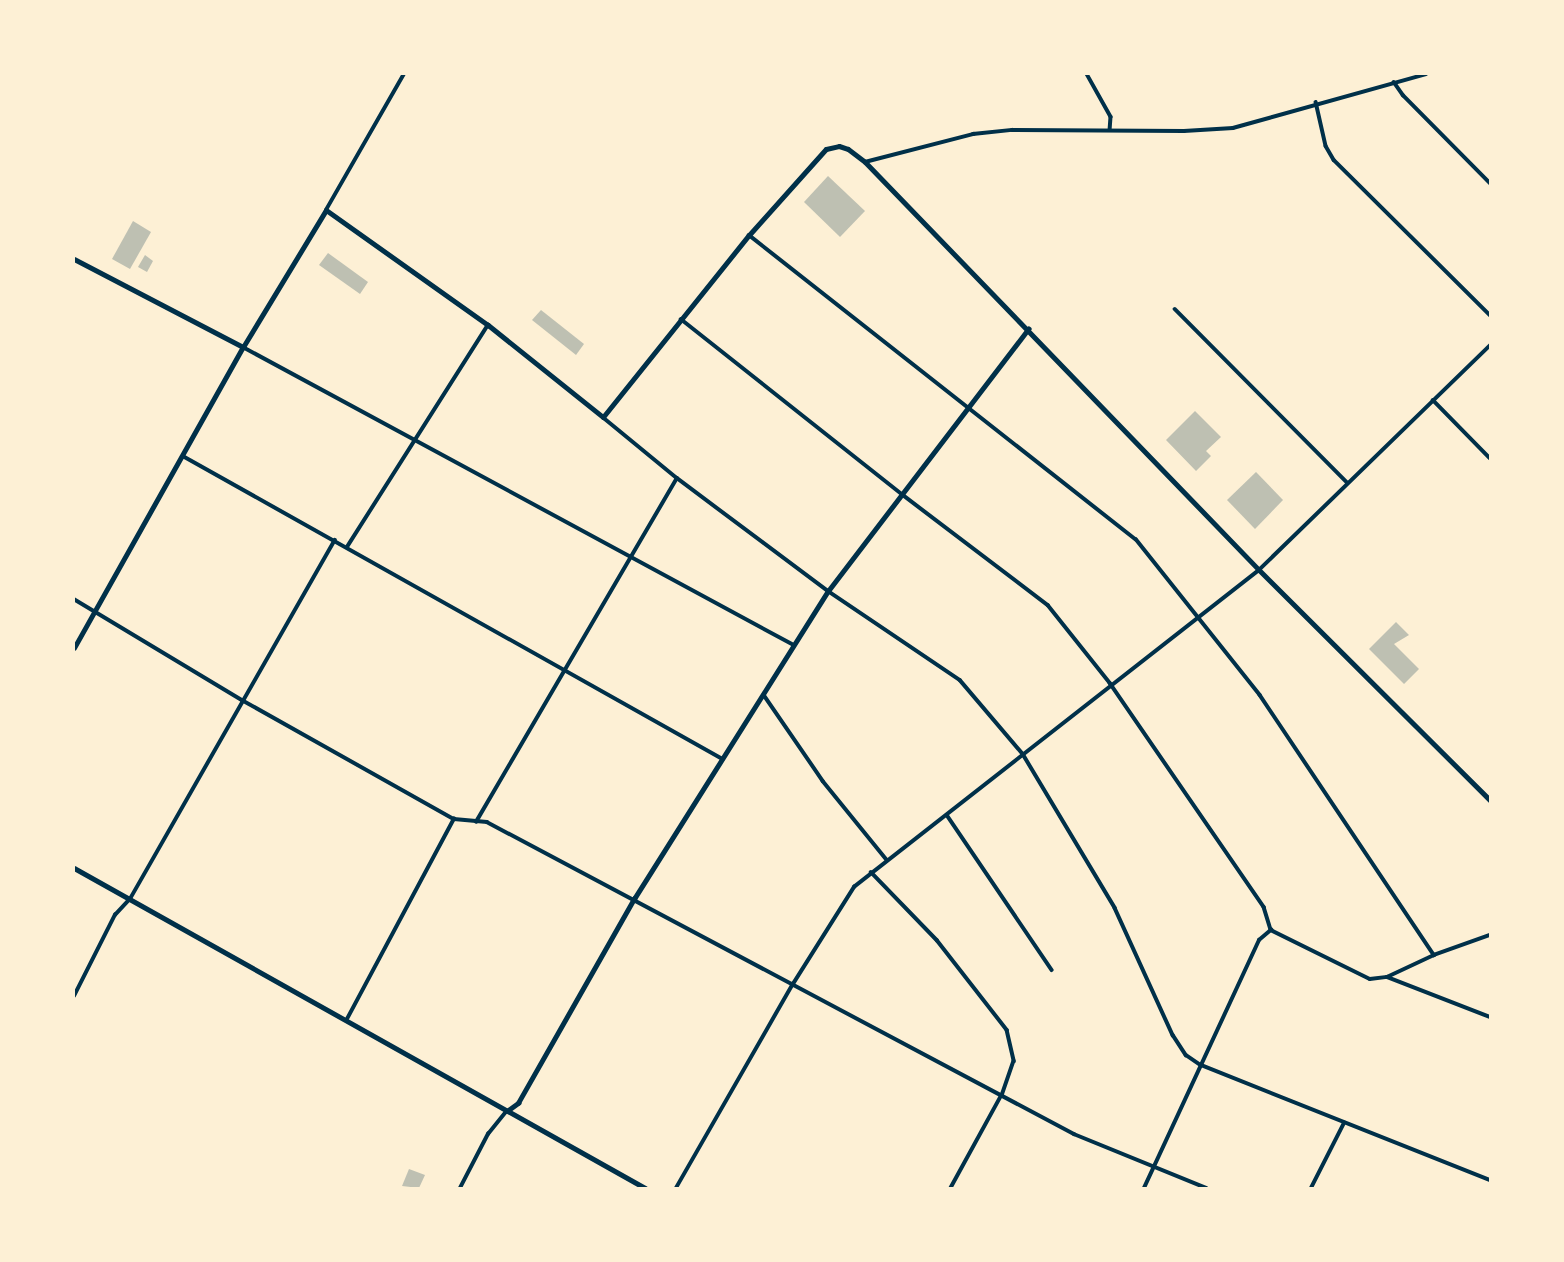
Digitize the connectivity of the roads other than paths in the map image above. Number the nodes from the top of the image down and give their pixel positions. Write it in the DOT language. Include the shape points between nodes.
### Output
graph roads {
  1 [pos="403,74"];
  2 [pos="1087,74"];
  3 [pos="1426,74"];
  4 [pos="1394,82"];
  5 [pos="1316,102"];
  6 [pos="1110,130"];
  7 [pos="864,162"];
  8 [pos="1490,183"];
  9 [pos="326,210"];
  10 [pos="749,235"];
  11 [pos="74,258"];
  12 [pos="1175,309"];
  13 [pos="1490,315"];
  14 [pos="681,319"];
  15 [pos="488,325"];
  16 [pos="1028,329"];
  17 [pos="1490,345"];
  18 [pos="243,347"];
  19 [pos="1433,400"];
  20 [pos="968,408"];
  21 [pos="603,417"];
  22 [pos="415,441"];
  23 [pos="183,456"];
  24 [pos="1490,458"];
  25 [pos="677,478"];
  26 [pos="1348,483"];
  27 [pos="904,495"];
  28 [pos="335,540"];
  29 [pos="347,547"];
  30 [pos="631,558"];
  31 [pos="1259,570"];
  32 [pos="828,591"];
  33 [pos="74,599"];
  34 [pos="94,611"];
  35 [pos="1200,617"];
  36 [pos="794,645"];
  37 [pos="74,648"];
  38 [pos="564,670"];
  39 [pos="1110,683"];
  40 [pos="764,695"];
  41 [pos="242,700"];
  42 [pos="1023,754"];
  43 [pos="723,759"];
  44 [pos="1490,800"];
  45 [pos="947,815"];
  46 [pos="454,819"];
  47 [pos="476,822"];
  48 [pos="887,860"];
  49 [pos="74,868"];
  50 [pos="871,872"];
  51 [pos="130,899"];
  52 [pos="634,899"];
  53 [pos="1271,930"];
  54 [pos="1490,935"];
  55 [pos="1434,955"];
  56 [pos="1052,970"];
  57 [pos="1387,977"];
  58 [pos="793,984"];
  59 [pos="74,996"];
  60 [pos="1490,1017"];
  61 [pos="346,1019"];
  62 [pos="1201,1065"];
  63 [pos="1002,1095"];
  64 [pos="506,1112"];
  65 [pos="1344,1124"];
  66 [pos="1154,1168"];
  67 [pos="1490,1180"];
  68 [pos="460,1188"];
  69 [pos="645,1188"];
  70 [pos="676,1188"];
  71 [pos="951,1188"];
  72 [pos="1144,1188"];
  73 [pos="1206,1188"];
  74 [pos="1311,1188"];
  1 -- 9 [label="street"];
  2 -- 6 [label="street" via="1111,117"];
  3 -- 4 [label="street"];
  4 -- 5 [label="street"];
  4 -- 8 [label="street"];
  5 -- 6 [label="street" via="1233,128"];
  5 -- 13 [label="street" via="1334,160"];
  6 -- 7 [label="street" via="973,134"];
  7 -- 10 [label="main road" via="848,149 826,149"];
  7 -- 16 [label="main road"];
  9 -- 15 [label="main road"];
  9 -- 18 [label="main road"];
  10 -- 14 [label="main road"];
  10 -- 20 [label="street"];
  11 -- 18 [label="main road"];
  12 -- 26 [label="street"];
  14 -- 21 [label="main road"];
  14 -- 27 [label="street"];
  15 -- 21 [label="main road"];
  15 -- 22 [label="street"];
  16 -- 20 [label="street"];
  16 -- 31 [label="main road"];
  17 -- 19 [label="street"];
  18 -- 22 [label="street"];
  18 -- 23 [label="street"];
  19 -- 24 [label="street"];
  19 -- 26 [label="street"];
  20 -- 27 [label="street"];
  20 -- 35 [label="street" via="1136,539"];
  21 -- 25 [label="street"];
  22 -- 29 [label="street"];
  22 -- 30 [label="street"];
  23 -- 28 [label="street"];
  23 -- 34 [label="street"];
  25 -- 30 [label="street"];
  25 -- 32 [label="street"];
  26 -- 31 [label="street"];
  27 -- 32 [label="street"];
  27 -- 39 [label="street" via="1048,605"];
  28 -- 29 [label="street"];
  28 -- 41 [label="street"];
  29 -- 38 [label="street"];
  30 -- 36 [label="street"];
  30 -- 38 [label="street"];
  31 -- 35 [label="street"];
  31 -- 44 [label="main road"];
  32 -- 36 [label="street"];
  32 -- 42 [label="street" via="960,680"];
  33 -- 34 [label="street"];
  34 -- 37 [label="street"];
  34 -- 41 [label="street"];
  35 -- 39 [label="street"];
  35 -- 55 [label="street" via="1260,695"];
  36 -- 40 [label="street"];
  38 -- 43 [label="street"];
  38 -- 47 [label="street"];
  39 -- 42 [label="street"];
  39 -- 53 [label="street" via="1264,907"];
  40 -- 43 [label="street"];
  40 -- 48 [label="street" via="823,781"];
  41 -- 46 [label="street"];
  41 -- 51 [label="street"];
  42 -- 45 [label="street"];
  42 -- 62 [label="street" via="1115,908 1173,1035 1186,1055"];
  43 -- 52 [label="street"];
  45 -- 48 [label="street"];
  45 -- 56 [label="street"];
  46 -- 47 [label="street"];
  46 -- 61 [label="street"];
  47 -- 52 [label="street" via="487,822"];
  48 -- 50 [label="street"];
  49 -- 51 [label="main road"];
  50 -- 58 [label="street" via="854,887"];
  50 -- 63 [label="street" via="937,940 1007,1030 1014,1060"];
  51 -- 59 [label="street" via="116,915"];
  51 -- 61 [label="main road"];
  52 -- 58 [label="street"];
  52 -- 64 [label="street" via="518,1103"];
  53 -- 57 [label="street" via="1370,979"];
  53 -- 62 [label="street" via="1259,940"];
  54 -- 55 [label="street"];
  55 -- 57 [label="street"];
  57 -- 60 [label="street"];
  58 -- 63 [label="street"];
  58 -- 70 [label="street"];
  61 -- 64 [label="main road"];
  62 -- 65 [label="street"];
  62 -- 66 [label="street"];
  63 -- 66 [label="street" via="1074,1134"];
  63 -- 71 [label="street"];
  64 -- 68 [label="street" via="488,1134"];
  64 -- 69 [label="main road"];
  65 -- 67 [label="street"];
  65 -- 74 [label="street"];
  66 -- 72 [label="street"];
  66 -- 73 [label="street"];
}
